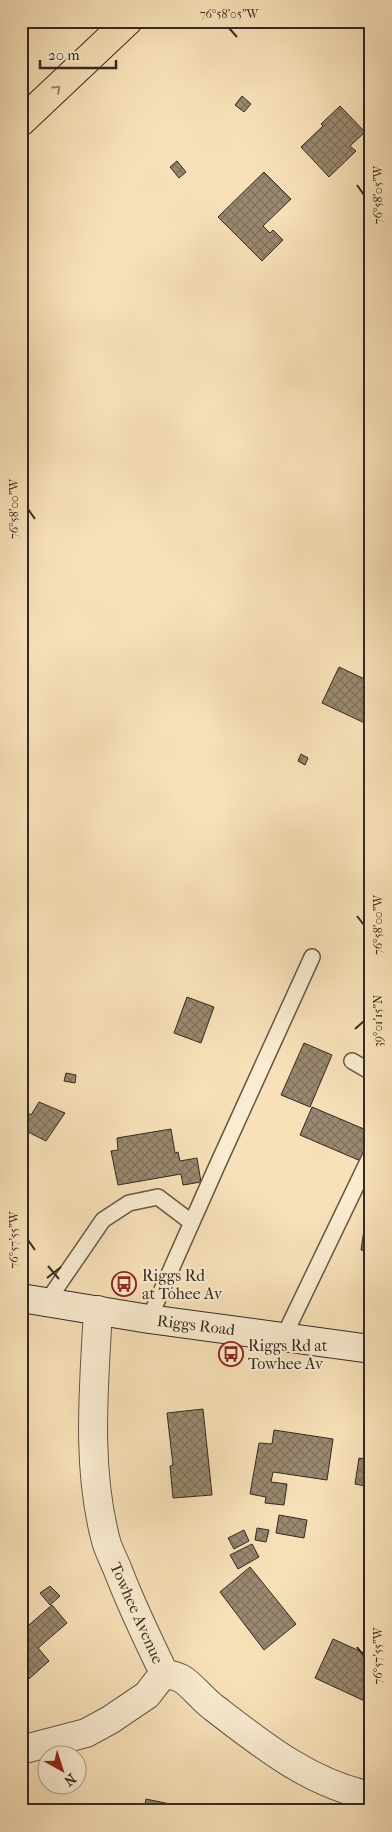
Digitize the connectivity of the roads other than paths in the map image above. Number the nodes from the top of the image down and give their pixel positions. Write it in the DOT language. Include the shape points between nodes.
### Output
graph roads {
  1 [pos="128,21"];
  2 [pos="21,122"];
  3 [pos="312,957"];
  4 [pos="352,1061"];
  5 [pos="371,1072"];
  6 [pos="371,1155"];
  7 [pos="191,1222"];
  8 [pos="34,1300"];
  9 [pos="98,1310"];
  10 [pos="149,1319"];
  11 [pos="284,1336"];
  12 [pos="371,1349"];
  13 [pos="164,1673"];
  14 [pos="21,1750"];
  15 [pos="371,1796"];
  2 -- 1 [label="highway, one-way"];
  3 -- 7 [label="lane"];
  4 -- 5 [label="lane"];
  6 -- 11 [label="lane"];
  7 -- 8 [label="lane" via="158,1197 129,1203 103,1220"];
  7 -- 10 [label="lane"];
  8 -- 9 [label="street, Riggs Road"];
  9 -- 10 [label="street, Riggs Road"];
  9 -- 13 [label="street, Towhee Avenue" via="92,1421 98,1500 106,1542"];
  10 -- 11 [label="street, Riggs Road"];
  11 -- 12 [label="street, Riggs Road"];
  13 -- 14 [label="street" via="147,1695 86,1733"];
  13 -- 15 [label="street, Towhee Avenue" via="182,1679 204,1700 293,1765 322,1780"];
}
